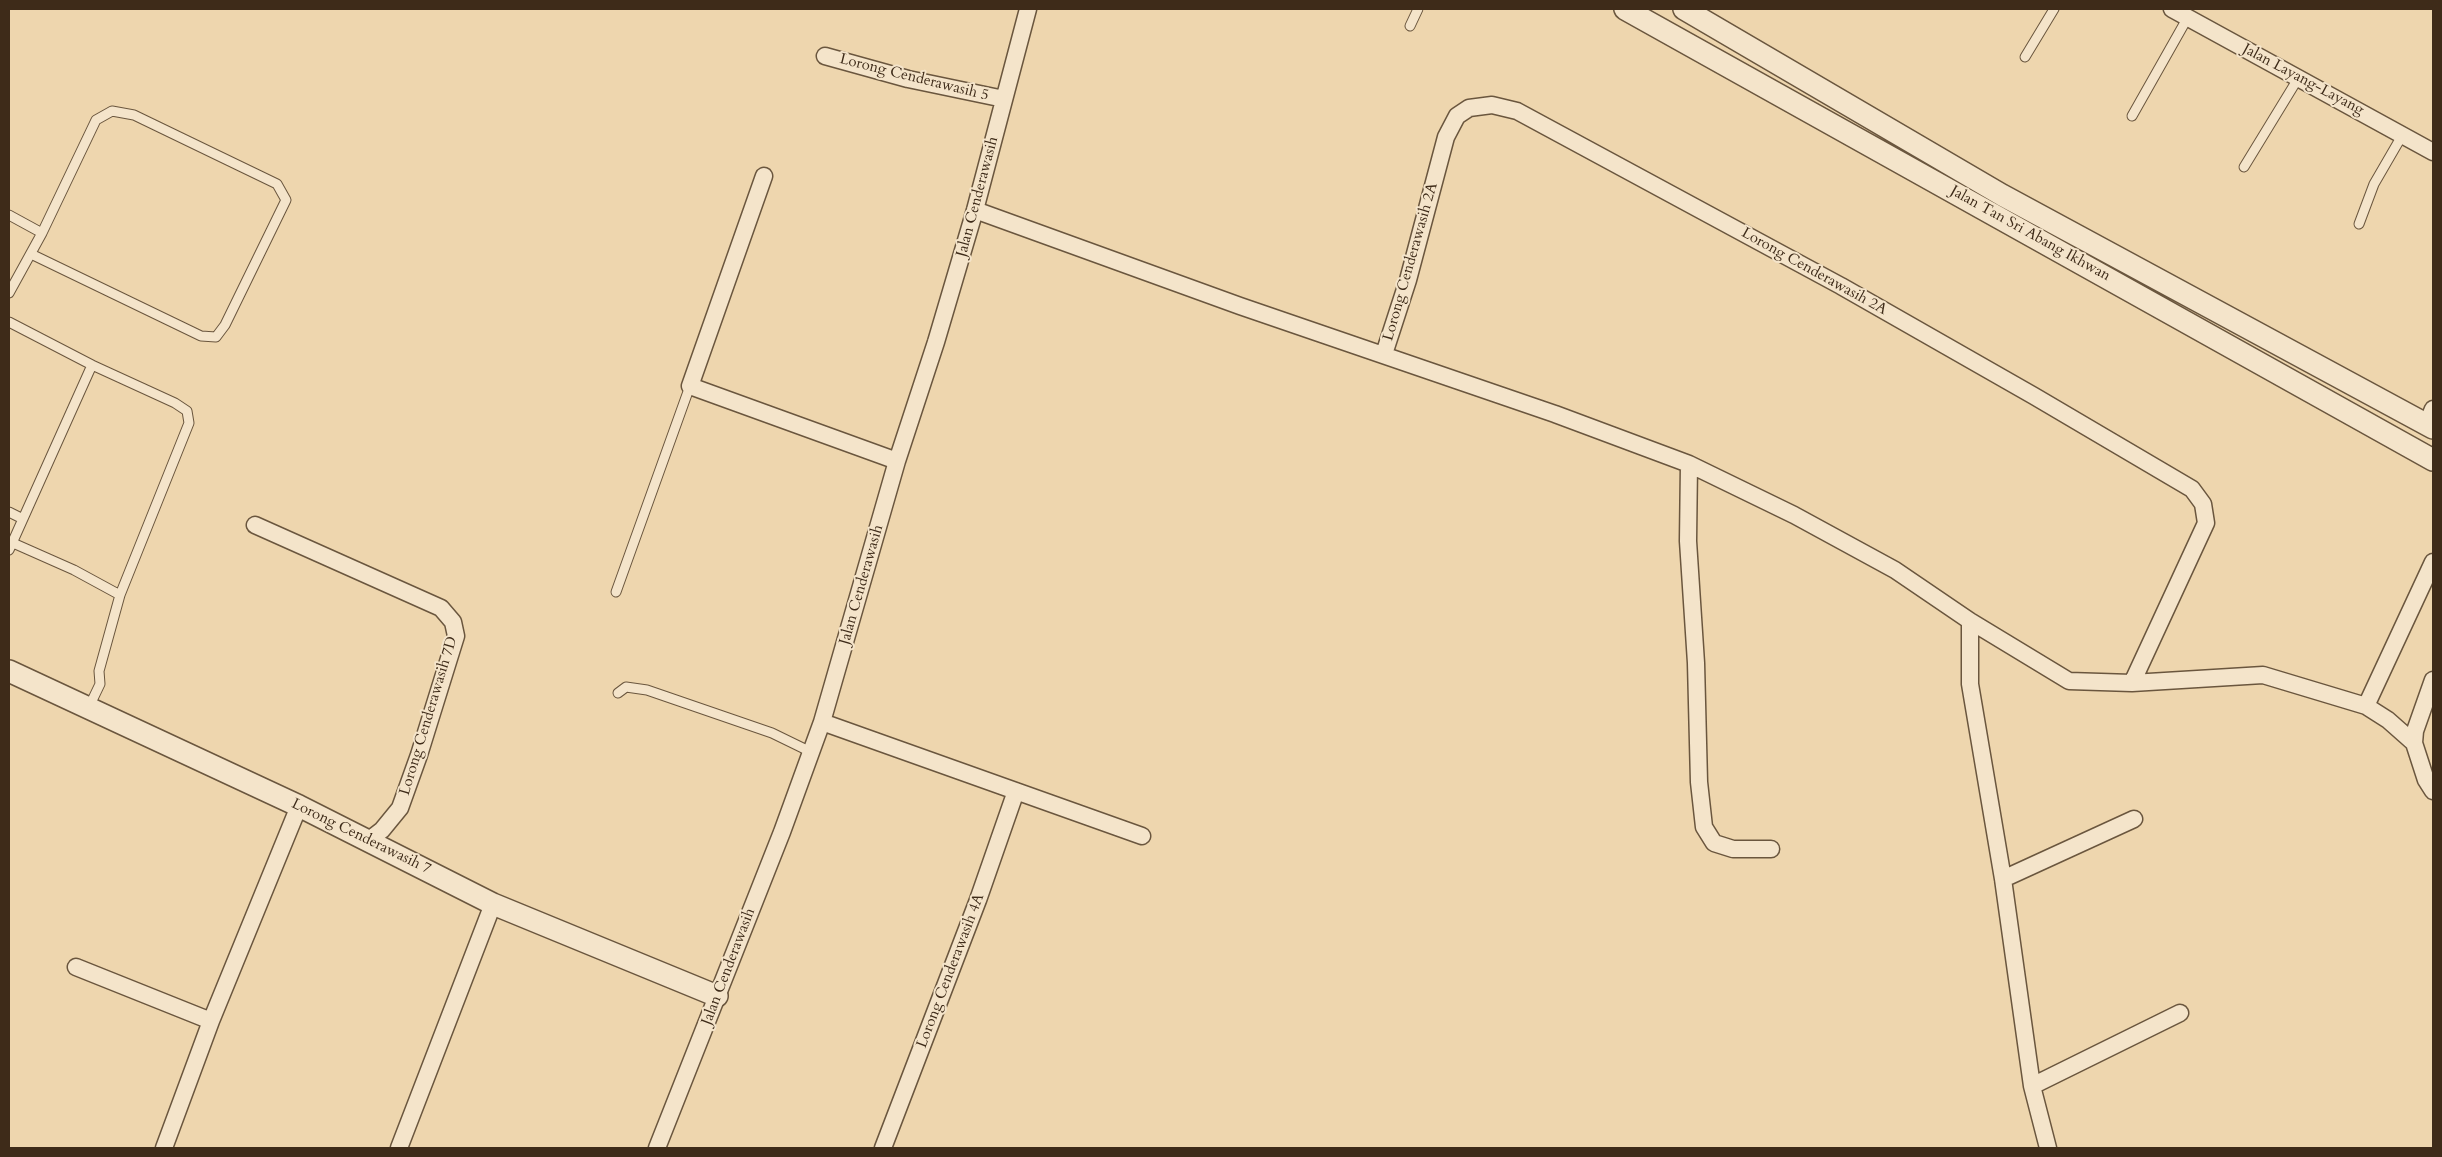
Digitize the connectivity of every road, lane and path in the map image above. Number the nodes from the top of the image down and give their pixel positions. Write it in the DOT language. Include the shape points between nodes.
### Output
graph roads {
  1 [pos="1028,9"];
  2 [pos="1418,9"];
  3 [pos="1625,9"];
  4 [pos="1684,9"];
  5 [pos="2054,9"];
  6 [pos="2172,9"];
  7 [pos="2188,17"];
  8 [pos="1410,26"];
  9 [pos="825,56"];
  10 [pos="2025,57"];
  11 [pos="2299,77"];
  12 [pos="1004,99"];
  13 [pos="2132,116"];
  14 [pos="2404,134"];
  15 [pos="2433,152"];
  16 [pos="2244,167"];
  17 [pos="764,176"];
  18 [pos="975,210"];
  19 [pos="9,214"];
  20 [pos="2359,224"];
  21 [pos="42,233"];
  22 [pos="31,254"];
  23 [pos="9,293"];
  24 [pos="9,322"];
  25 [pos="1384,354"];
  26 [pos="92,364"];
  27 [pos="690,386"];
  28 [pos="2431,420"];
  29 [pos="2433,460"];
  30 [pos="897,461"];
  31 [pos="1689,464"];
  32 [pos="9,512"];
  33 [pos="22,518"];
  34 [pos="255,525"];
  35 [pos="11,546"];
  36 [pos="2433,562"];
  37 [pos="616,592"];
  38 [pos="120,595"];
  39 [pos="1970,621"];
  40 [pos="9,671"];
  41 [pos="2433,680"];
  42 [pos="2132,683"];
  43 [pos="618,693"];
  44 [pos="2366,706"];
  45 [pos="89,707"];
  46 [pos="822,722"];
  47 [pos="2414,743"];
  48 [pos="811,752"];
  49 [pos="2433,791"];
  50 [pos="1016,792"];
  51 [pos="299,806"];
  52 [pos="2134,818"];
  53 [pos="1142,836"];
  54 [pos="369,840"];
  55 [pos="1771,849"];
  56 [pos="2003,879"];
  57 [pos="493,904"];
  58 [pos="76,967"];
  59 [pos="717,996"];
  60 [pos="2180,1013"];
  61 [pos="211,1021"];
  62 [pos="2032,1086"];
  63 [pos="164,1148"];
  64 [pos="399,1148"];
  65 [pos="657,1148"];
  66 [pos="883,1148"];
  67 [pos="2048,1148"];
  1 -- 12 [label="street, Jalan Cenderawasih"];
  2 -- 8 [label="lane"];
  3 -- 29 [label="street, Jalan Tan Sri Abang Ikhwan"];
  4 -- 28 [label="street, Jalan Tan Sri Abang Ikhwan" via="2002,195"];
  5 -- 10 [label="lane"];
  6 -- 7 [label="street, Jalan Layang-Layang"];
  7 -- 11 [label="street, Jalan Layang-Layang"];
  7 -- 13 [label="lane"];
  9 -- 12 [label="street, Lorong Cenderawasih 5" via="908,79"];
  11 -- 14 [label="street, Jalan Layang-Layang"];
  11 -- 16 [label="lane"];
  12 -- 18 [label="street, Jalan Cenderawasih"];
  14 -- 15 [label="street, Jalan Layang-Layang"];
  14 -- 20 [label="lane" via="2374,184"];
  17 -- 27 [label="street"];
  18 -- 25 [label="street" via="1240,306"];
  18 -- 30 [label="street, Jalan Cenderawasih"];
  19 -- 21 [label="lane"];
  21 -- 22 [label="lane"];
  21 -- 22 [label="lane" via="96,120 112,111 134,115 277,184 286,200 225,326 216,337 201,336"];
  22 -- 23 [label="lane"];
  24 -- 26 [label="lane"];
  25 -- 31 [label="street"];
  25 -- 42 [label="street, Lorong Cenderawasih 2A" via="1408,280 1446,137 1457,116 1469,108 1492,105 1517,111 1841,286 2192,489 2203,504 2206,523"];
  26 -- 33 [label="lane"];
  26 -- 38 [label="lane" via="176,403 187,411 189,423"];
  27 -- 30 [label="street"];
  27 -- 37 [label="lane"];
  30 -- 46 [label="street, Jalan Cenderawasih"];
  31 -- 39 [label="street" via="1794,515 1895,570"];
  31 -- 55 [label="street" via="1688,541 1696,663 1698,782 1704,828 1714,843 1733,848"];
  32 -- 33 [label="lane"];
  33 -- 35 [label="lane"];
  34 -- 54 [label="street, Lorong Cenderawasih 7D" via="441,608 454,622 456,636 400,808"];
  35 -- 38 [label="lane" via="74,570"];
  36 -- 44 [label="street"];
  38 -- 45 [label="lane" via="99,671 100,684"];
  39 -- 42 [label="street" via="2070,681"];
  39 -- 56 [label="street" via="1970,684"];
  40 -- 45 [label="street, Lorong Cenderawasih 7"];
  41 -- 47 [label="street" via="2417,723"];
  42 -- 44 [label="street" via="2263,676"];
  43 -- 48 [label="lane" via="626,687 647,690 772,733"];
  44 -- 47 [label="street"];
  45 -- 51 [label="street, Lorong Cenderawasih 7"];
  46 -- 48 [label="street, Jalan Cenderawasih"];
  46 -- 50 [label="street"];
  47 -- 49 [label="street"];
  48 -- 59 [label="street, Jalan Cenderawasih"];
  50 -- 53 [label="street"];
  50 -- 66 [label="street, Lorong Cenderawasih 4A"];
  51 -- 54 [label="street, Lorong Cenderawasih 7"];
  51 -- 61 [label="street"];
  52 -- 56 [label="street"];
  54 -- 57 [label="street, Lorong Cenderawasih 7"];
  56 -- 62 [label="street"];
  57 -- 59 [label="street, Lorong Cenderawasih 7"];
  57 -- 64 [label="street"];
  58 -- 61 [label="street"];
  59 -- 65 [label="street, Jalan Cenderawasih"];
  60 -- 62 [label="street"];
  61 -- 63 [label="street"];
  62 -- 67 [label="street"];
}
